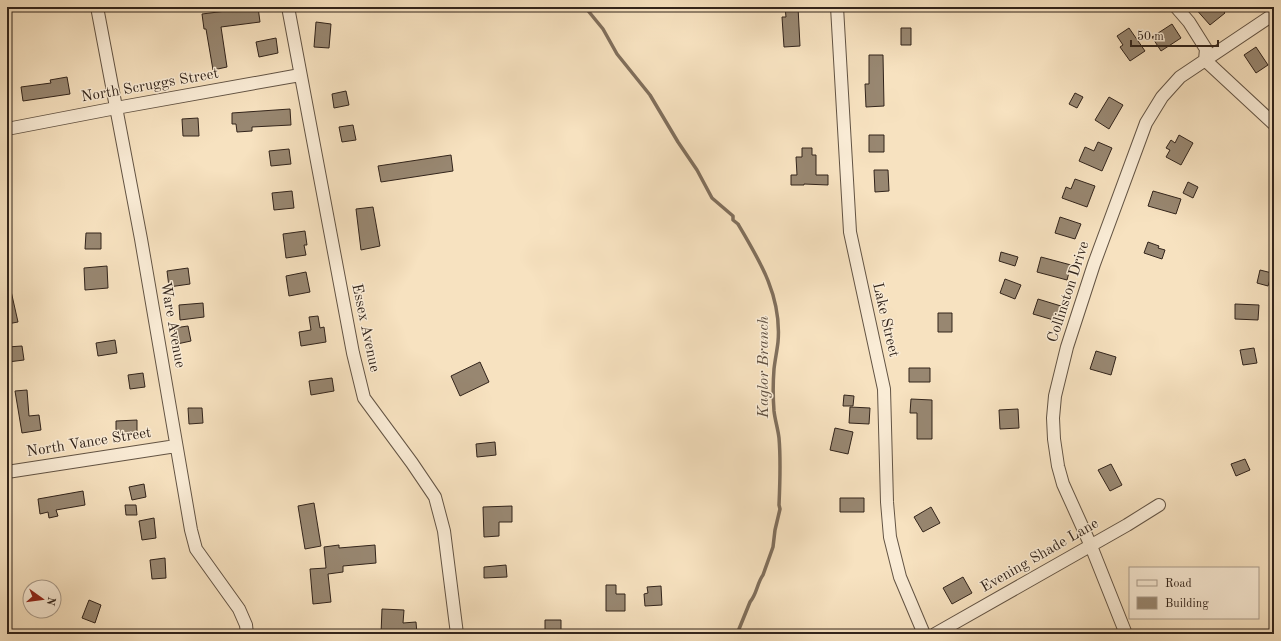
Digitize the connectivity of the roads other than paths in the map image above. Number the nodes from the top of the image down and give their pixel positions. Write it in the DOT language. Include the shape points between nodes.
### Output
graph roads {
  1 [pos="97,7"];
  2 [pos="288,7"];
  3 [pos="837,7"];
  4 [pos="1176,7"];
  5 [pos="1274,14"];
  6 [pos="1204,60"];
  7 [pos="300,75"];
  8 [pos="116,108"];
  9 [pos="1274,124"];
  10 [pos="7,129"];
  11 [pos="176,446"];
  12 [pos="7,472"];
  13 [pos="1159,505"];
  14 [pos="1091,546"];
  15 [pos="247,634"];
  16 [pos="457,634"];
  17 [pos="924,634"];
  18 [pos="935,634"];
  19 [pos="1126,634"];
  1 -- 8 [label="street, Ware Avenue"];
  2 -- 7 [label="street, Essex Avenue"];
  3 -- 17 [label="street, Lake Street" via="850,232 884,389 890,537 900,577"];
  4 -- 6 [label="street" via="1206,49"];
  5 -- 6 [label="street, Collinston Drive"];
  6 -- 9 [label="street"];
  6 -- 14 [label="street, Collinston Drive" via="1174,82 1146,123 1094,264 1067,347 1055,396 1054,439 1058,466"];
  7 -- 8 [label="street, North Scruggs Street"];
  7 -- 16 [label="street, Essex Avenue" via="353,353 364,398 436,497 444,531"];
  8 -- 10 [label="street, North Scruggs Street"];
  8 -- 11 [label="street, Ware Avenue"];
  11 -- 12 [label="street, North Vance Street"];
  11 -- 15 [label="street, Ware Avenue" via="196,549 239,609"];
  13 -- 14 [label="street, Evening Shade Lane"];
  14 -- 18 [label="street, Evening Shade Lane"];
  14 -- 19 [label="street, Collinston Drive"];
}
